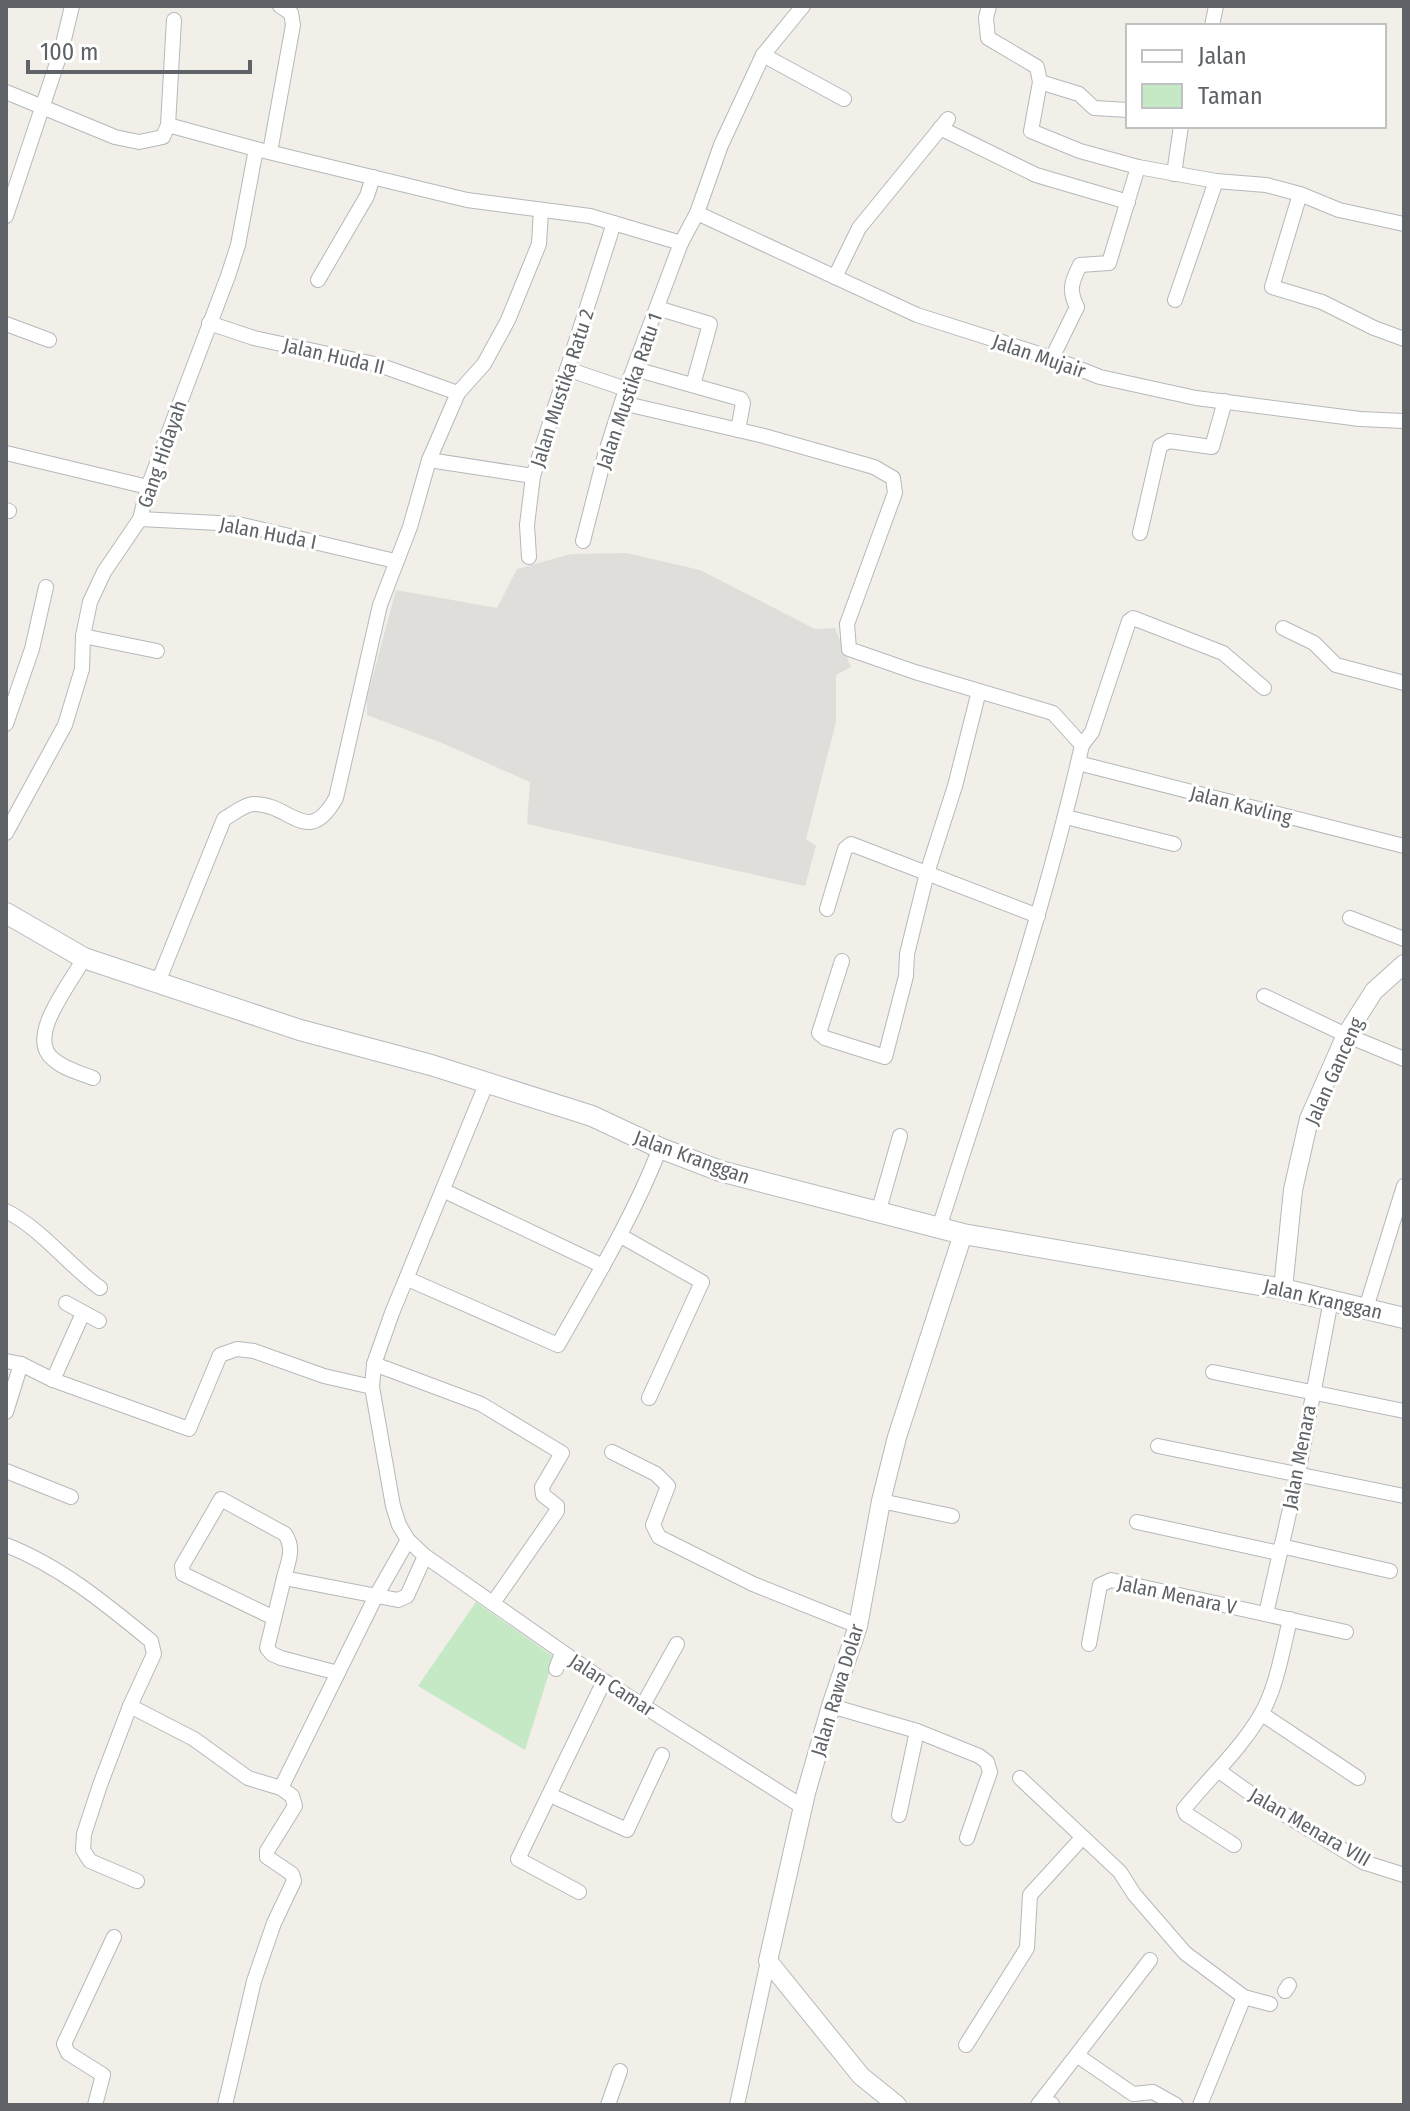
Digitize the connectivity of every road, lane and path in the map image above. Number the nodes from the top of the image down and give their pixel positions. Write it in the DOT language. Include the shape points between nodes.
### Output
graph roads {
  1 [pos="72,6"];
  2 [pos="280,6"];
  3 [pos="803,6"];
  4 [pos="989,6"];
  5 [pos="174,20"];
  6 [pos="763,55"];
  7 [pos="1040,82"];
  8 [pos="6,92"];
  9 [pos="844,99"];
  10 [pos="43,106"];
  11 [pos="1126,110"];
  12 [pos="168,125"];
  13 [pos="1181,128"];
  14 [pos="263,151"];
  15 [pos="1138,167"];
  16 [pos="1174,174"];
  17 [pos="373,177"];
  18 [pos="1216,181"];
  19 [pos="1300,194"];
  20 [pos="1128,202"];
  21 [pos="541,210"];
  22 [pos="697,213"];
  23 [pos="6,216"];
  24 [pos="614,223"];
  25 [pos="1404,224"];
  26 [pos="681,243"];
  27 [pos="835,277"];
  28 [pos="318,280"];
  29 [pos="1175,300"];
  30 [pos="657,308"];
  31 [pos="209,323"];
  32 [pos="6,324"];
  33 [pos="1404,339"];
  34 [pos="49,340"];
  35 [pos="1052,358"];
  36 [pos="567,369"];
  37 [pos="635,369"];
  38 [pos="693,385"];
  39 [pos="458,393"];
  40 [pos="624,396"];
  41 [pos="1225,401"];
  42 [pos="1404,421"];
  43 [pos="738,430"];
  44 [pos="6,453"];
  45 [pos="429,460"];
  46 [pos="533,476"];
  47 [pos="148,487"];
  48 [pos="140,519"];
  49 [pos="1140,533"];
  50 [pos="583,541"];
  51 [pos="529,557"];
  52 [pos="395,561"];
  53 [pos="46,587"];
  54 [pos="1283,628"];
  55 [pos="83,636"];
  56 [pos="157,651"];
  57 [pos="1404,683"];
  58 [pos="1264,688"];
  59 [pos="979,691"];
  60 [pos="6,724"];
  61 [pos="1082,745"];
  62 [pos="1078,763"];
  63 [pos="1066,817"];
  64 [pos="6,833"];
  65 [pos="1174,844"];
  66 [pos="1404,846"];
  67 [pos="927,873"];
  68 [pos="827,909"];
  69 [pos="6,913"];
  70 [pos="1038,916"];
  71 [pos="1350,918"];
  72 [pos="1404,939"];
  73 [pos="84,958"];
  74 [pos="842,961"];
  75 [pos="1404,964"];
  76 [pos="158,982"];
  77 [pos="1264,996"];
  78 [pos="1346,1035"];
  79 [pos="1404,1059"];
  80 [pos="93,1078"];
  81 [pos="487,1082"];
  82 [pos="900,1136"];
  83 [pos="660,1148"];
  84 [pos="1404,1186"];
  85 [pos="451,1194"];
  86 [pos="6,1211"];
  87 [pos="878,1213"];
  88 [pos="939,1228"];
  89 [pos="963,1234"];
  90 [pos="621,1236"];
  91 [pos="603,1266"];
  92 [pos="410,1280"];
  93 [pos="100,1288"];
  94 [pos="1283,1289"];
  95 [pos="1331,1300"];
  96 [pos="66,1303"];
  97 [pos="1366,1308"];
  98 [pos="83,1313"];
  99 [pos="1404,1318"];
  100 [pos="99,1321"];
  101 [pos="13,1363"];
  102 [pos="374,1364"];
  103 [pos="1213,1372"];
  104 [pos="53,1380"];
  105 [pos="372,1387"];
  106 [pos="1312,1390"];
  107 [pos="649,1398"];
  108 [pos="1404,1411"];
  109 [pos="6,1412"];
  110 [pos="1158,1446"];
  111 [pos="612,1452"];
  112 [pos="6,1471"];
  113 [pos="1298,1474"];
  114 [pos="1404,1496"];
  115 [pos="71,1497"];
  116 [pos="881,1501"];
  117 [pos="952,1516"];
  118 [pos="1137,1522"];
  119 [pos="408,1540"];
  120 [pos="6,1545"];
  121 [pos="1280,1550"];
  122 [pos="425,1556"];
  123 [pos="1390,1571"];
  124 [pos="284,1578"];
  125 [pos="376,1596"];
  126 [pos="493,1603"];
  127 [pos="1266,1614"];
  128 [pos="274,1618"];
  129 [pos="1290,1619"];
  130 [pos="858,1626"];
  131 [pos="1346,1632"];
  132 [pos="677,1644"];
  133 [pos="1089,1644"];
  134 [pos="562,1653"];
  135 [pos="556,1669"];
  136 [pos="338,1673"];
  137 [pos="604,1681"];
  138 [pos="643,1705"];
  139 [pos="130,1706"];
  140 [pos="831,1706"];
  141 [pos="1262,1714"];
  142 [pos="917,1731"];
  143 [pos="662,1755"];
  144 [pos="1219,1771"];
  145 [pos="1020,1778"];
  146 [pos="1358,1778"];
  147 [pos="281,1788"];
  148 [pos="550,1795"];
  149 [pos="803,1807"];
  150 [pos="899,1815"];
  151 [pos="967,1838"];
  152 [pos="1081,1839"];
  153 [pos="1234,1845"];
  154 [pos="1404,1875"];
  155 [pos="137,1881"];
  156 [pos="579,1892"];
  157 [pos="114,1937"];
  158 [pos="1150,1960"];
  159 [pos="768,1961"];
  160 [pos="1244,1997"];
  161 [pos="1270,2004"];
  162 [pos="966,2045"];
  163 [pos="1078,2056"];
  164 [pos="620,2071"];
  165 [pos="95,2105"];
  166 [pos="225,2105"];
  167 [pos="608,2105"];
  168 [pos="737,2105"];
  169 [pos="897,2105"];
  170 [pos="1047,2105"];
  171 [pos="1176,2105"];
  172 [pos="1200,2105"];
  1 -- 10 [label="street"];
  2 -- 14 [label="street, Gang Hidayah" via="291,13 293,25"];
  3 -- 6 [label="street, Jalan Mustika Ratu 1"];
  4 -- 7 [label="street" via="988,38 1037,67"];
  5 -- 12 [label="street"];
  6 -- 9 [label="street"];
  6 -- 22 [label="street, Jalan Mustika Ratu 1" via="721,145"];
  7 -- 11 [label="street" via="1079,94 1094,108"];
  7 -- 15 [label="street" via="1031,131"];
  8 -- 10 [label="street"];
  10 -- 12 [label="street" via="139,142 163,137"];
  10 -- 23 [label="street"];
  12 -- 14 [label="street"];
  13 -- 16 [label="street"];
  14 -- 17 [label="street"];
  14 -- 31 [label="street, Gang Hidayah" via="238,245"];
  15 -- 16 [label="street"];
  15 -- 20 [label="street"];
  16 -- 18 [label="street"];
  17 -- 21 [label="street" via="467,200"];
  17 -- 28 [label="street"];
  18 -- 19 [label="street"];
  18 -- 29 [label="street"];
  19 -- 25 [label="street" via="1339,210"];
  19 -- 33 [label="street" via="1272,287 1322,302"];
  20 -- 27 [label="street" via="1036,175 944,123 859,228"];
  20 -- 35 [label="street" via="1109,263 1080,265 1071,282 1077,307"];
  21 -- 24 [label="street"];
  21 -- 39 [label="street" via="539,244 508,320 484,364"];
  22 -- 26 [label="street, Jalan Mustika Ratu 1"];
  22 -- 27 [label="street, Jalan Mujair"];
  24 -- 26 [label="street"];
  24 -- 36 [label="street, Jalan Mustika Ratu 2"];
  26 -- 30 [label="street, Jalan Mustika Ratu 1"];
  27 -- 35 [label="street, Jalan Mujair" via="917,315"];
  30 -- 37 [label="street, Jalan Mustika Ratu 1"];
  30 -- 38 [label="street" via="710,324"];
  31 -- 39 [label="street, Jalan Huda II" via="379,365"];
  31 -- 47 [label="street, Gang Hidayah"];
  32 -- 34 [label="street"];
  35 -- 41 [label="street, Jalan Mujair" via="1139,387"];
  36 -- 40 [label="street"];
  36 -- 46 [label="street, Jalan Mustika Ratu 2"];
  37 -- 38 [label="street"];
  37 -- 40 [label="street, Jalan Mustika Ratu 1"];
  38 -- 43 [label="street" via="741,399"];
  39 -- 45 [label="street"];
  40 -- 43 [label="street"];
  40 -- 50 [label="street, Jalan Mustika Ratu 1"];
  41 -- 42 [label="street, Jalan Mujair"];
  41 -- 49 [label="street" via="1212,447 1169,441 1160,446"];
  43 -- 59 [label="street" via="874,467 893,478 895,493 847,624 849,649"];
  44 -- 47 [label="street"];
  45 -- 46 [label="street"];
  45 -- 52 [label="street"];
  46 -- 51 [label="street, Jalan Mustika Ratu 2"];
  47 -- 48 [label="street, Gang Hidayah"];
  48 -- 52 [label="street, Jalan Huda I" via="238,524"];
  48 -- 55 [label="street, Gang Hidayah" via="104,572"];
  52 -- 76 [label="street" via="376,620 336,798 316,822 304,823 249,804 224,819"];
  53 -- 60 [label="street"];
  54 -- 57 [label="street" via="1314,643 1336,665"];
  55 -- 56 [label="street"];
  55 -- 64 [label="street, Gang Hidayah" via="82,669 65,725"];
  58 -- 61 [label="street" via="1223,653 1133,618 1092,732"];
  59 -- 61 [label="street" via="1053,713"];
  59 -- 67 [label="street"];
  61 -- 62 [label="street"];
  62 -- 63 [label="street"];
  62 -- 66 [label="street, Jalan Kavling"];
  63 -- 65 [label="street"];
  63 -- 70 [label="street"];
  67 -- 68 [label="street" via="848,845"];
  67 -- 70 [label="street"];
  67 -- 74 [label="street" via="885,1057 819,1033"];
  69 -- 73 [label="main road, Jalan Kranggan"];
  70 -- 88 [label="street"];
  71 -- 72 [label="street"];
  73 -- 76 [label="main road, Jalan Kranggan"];
  73 -- 80 [label="street" via="46,1025 43,1044 51,1058"];
  75 -- 78 [label="street, Jalan Ganceng" via="1374,991"];
  76 -- 81 [label="main road, Jalan Kranggan" via="333,1040"];
  77 -- 78 [label="street"];
  78 -- 79 [label="street"];
  78 -- 94 [label="street, Jalan Ganceng" via="1309,1119 1293,1190"];
  81 -- 83 [label="main road, Jalan Kranggan" via="592,1116"];
  81 -- 102 [label="street, Jalan Camar"];
  82 -- 87 [label="street"];
  83 -- 87 [label="main road, Jalan Kranggan" via="720,1171"];
  83 -- 90 [label="street"];
  84 -- 97 [label="street"];
  85 -- 91 [label="street"];
  86 -- 93 [label="street"];
  87 -- 88 [label="main road, Jalan Kranggan"];
  88 -- 89 [label="main road, Jalan Kranggan"];
  89 -- 94 [label="main road, Jalan Kranggan"];
  89 -- 116 [label="street, Jalan Rawa Dolar"];
  90 -- 91 [label="street"];
  90 -- 107 [label="street" via="702,1282"];
  91 -- 92 [label="street" via="558,1345"];
  94 -- 95 [label="main road, Jalan Kranggan"];
  95 -- 97 [label="main road, Jalan Kranggan"];
  95 -- 106 [label="street, Jalan Menara"];
  96 -- 98 [label="street"];
  97 -- 99 [label="main road, Jalan Kranggan"];
  98 -- 100 [label="street"];
  98 -- 104 [label="street"];
  101 -- 104 [label="street"];
  101 -- 109 [label="street"];
  102 -- 105 [label="street, Jalan Camar"];
  102 -- 126 [label="street" via="481,1404 562,1453 542,1487 557,1511"];
  103 -- 106 [label="street"];
  104 -- 105 [label="street" via="189,1429 220,1355 237,1349"];
  105 -- 119 [label="street, Jalan Camar" via="393,1506"];
  106 -- 108 [label="street"];
  106 -- 113 [label="street, Jalan Menara"];
  110 -- 113 [label="street"];
  111 -- 130 [label="street" via="656,1474 668,1486 653,1525 659,1537 753,1584"];
  112 -- 115 [label="street"];
  113 -- 114 [label="street"];
  113 -- 121 [label="street, Jalan Menara"];
  116 -- 117 [label="street"];
  116 -- 130 [label="street, Jalan Rawa Dolar"];
  118 -- 121 [label="street"];
  119 -- 122 [label="street, Jalan Camar"];
  119 -- 125 [label="street"];
  120 -- 139 [label="street" via="32,1555 105,1603 151,1641 154,1654"];
  121 -- 123 [label="street"];
  121 -- 127 [label="street, Jalan Menara"];
  122 -- 125 [label="street" via="407,1596"];
  122 -- 126 [label="street, Jalan Camar"];
  124 -- 125 [label="street"];
  124 -- 128 [label="street"];
  124 -- 128 [label="street" via="291,1551 285,1534 221,1499 182,1566 183,1574"];
  125 -- 136 [label="street"];
  126 -- 134 [label="street, Jalan Camar"];
  127 -- 129 [label="street"];
  127 -- 133 [label="street, Jalan Menara V" via="1105,1581"];
  128 -- 136 [label="street" via="267,1648 272,1654"];
  129 -- 131 [label="street"];
  129 -- 141 [label="street"];
  130 -- 140 [label="street, Jalan Rawa Dolar"];
  132 -- 138 [label="street"];
  134 -- 135 [label="street"];
  134 -- 137 [label="street, Jalan Camar"];
  136 -- 147 [label="street"];
  137 -- 138 [label="street, Jalan Camar"];
  137 -- 148 [label="street"];
  138 -- 149 [label="street, Jalan Camar"];
  139 -- 147 [label="street" via="194,1739 248,1778"];
  139 -- 155 [label="street" via="92,1809 83,1850 90,1861"];
  140 -- 142 [label="street"];
  140 -- 149 [label="street, Jalan Rawa Dolar"];
  141 -- 144 [label="street"];
  141 -- 146 [label="street"];
  142 -- 150 [label="street"];
  142 -- 151 [label="street" via="979,1756 990,1768"];
  143 -- 148 [label="street" via="627,1830"];
  144 -- 153 [label="street" via="1185,1812"];
  144 -- 154 [label="street, Jalan Menara VIII" via="1363,1862"];
  145 -- 152 [label="street"];
  147 -- 166 [label="street" via="295,1806 267,1857 294,1881 254,1981"];
  148 -- 156 [label="street" via="518,1859"];
  149 -- 159 [label="street, Jalan Rawa Dolar"];
  152 -- 160 [label="street" via="1120,1872 1185,1953"];
  152 -- 162 [label="street" via="1030,1895 1027,1948"];
  157 -- 165 [label="street" via="64,2044 68,2053 103,2075"];
  158 -- 163 [label="street"];
  159 -- 168 [label="street"];
  159 -- 169 [label="street" via="861,2076"];
  160 -- 161 [label="street"];
  160 -- 172 [label="street"];
  163 -- 170 [label="street"];
  163 -- 171 [label="street" via="1133,2094 1153,2092"];
  164 -- 167 [label="street"];
}
